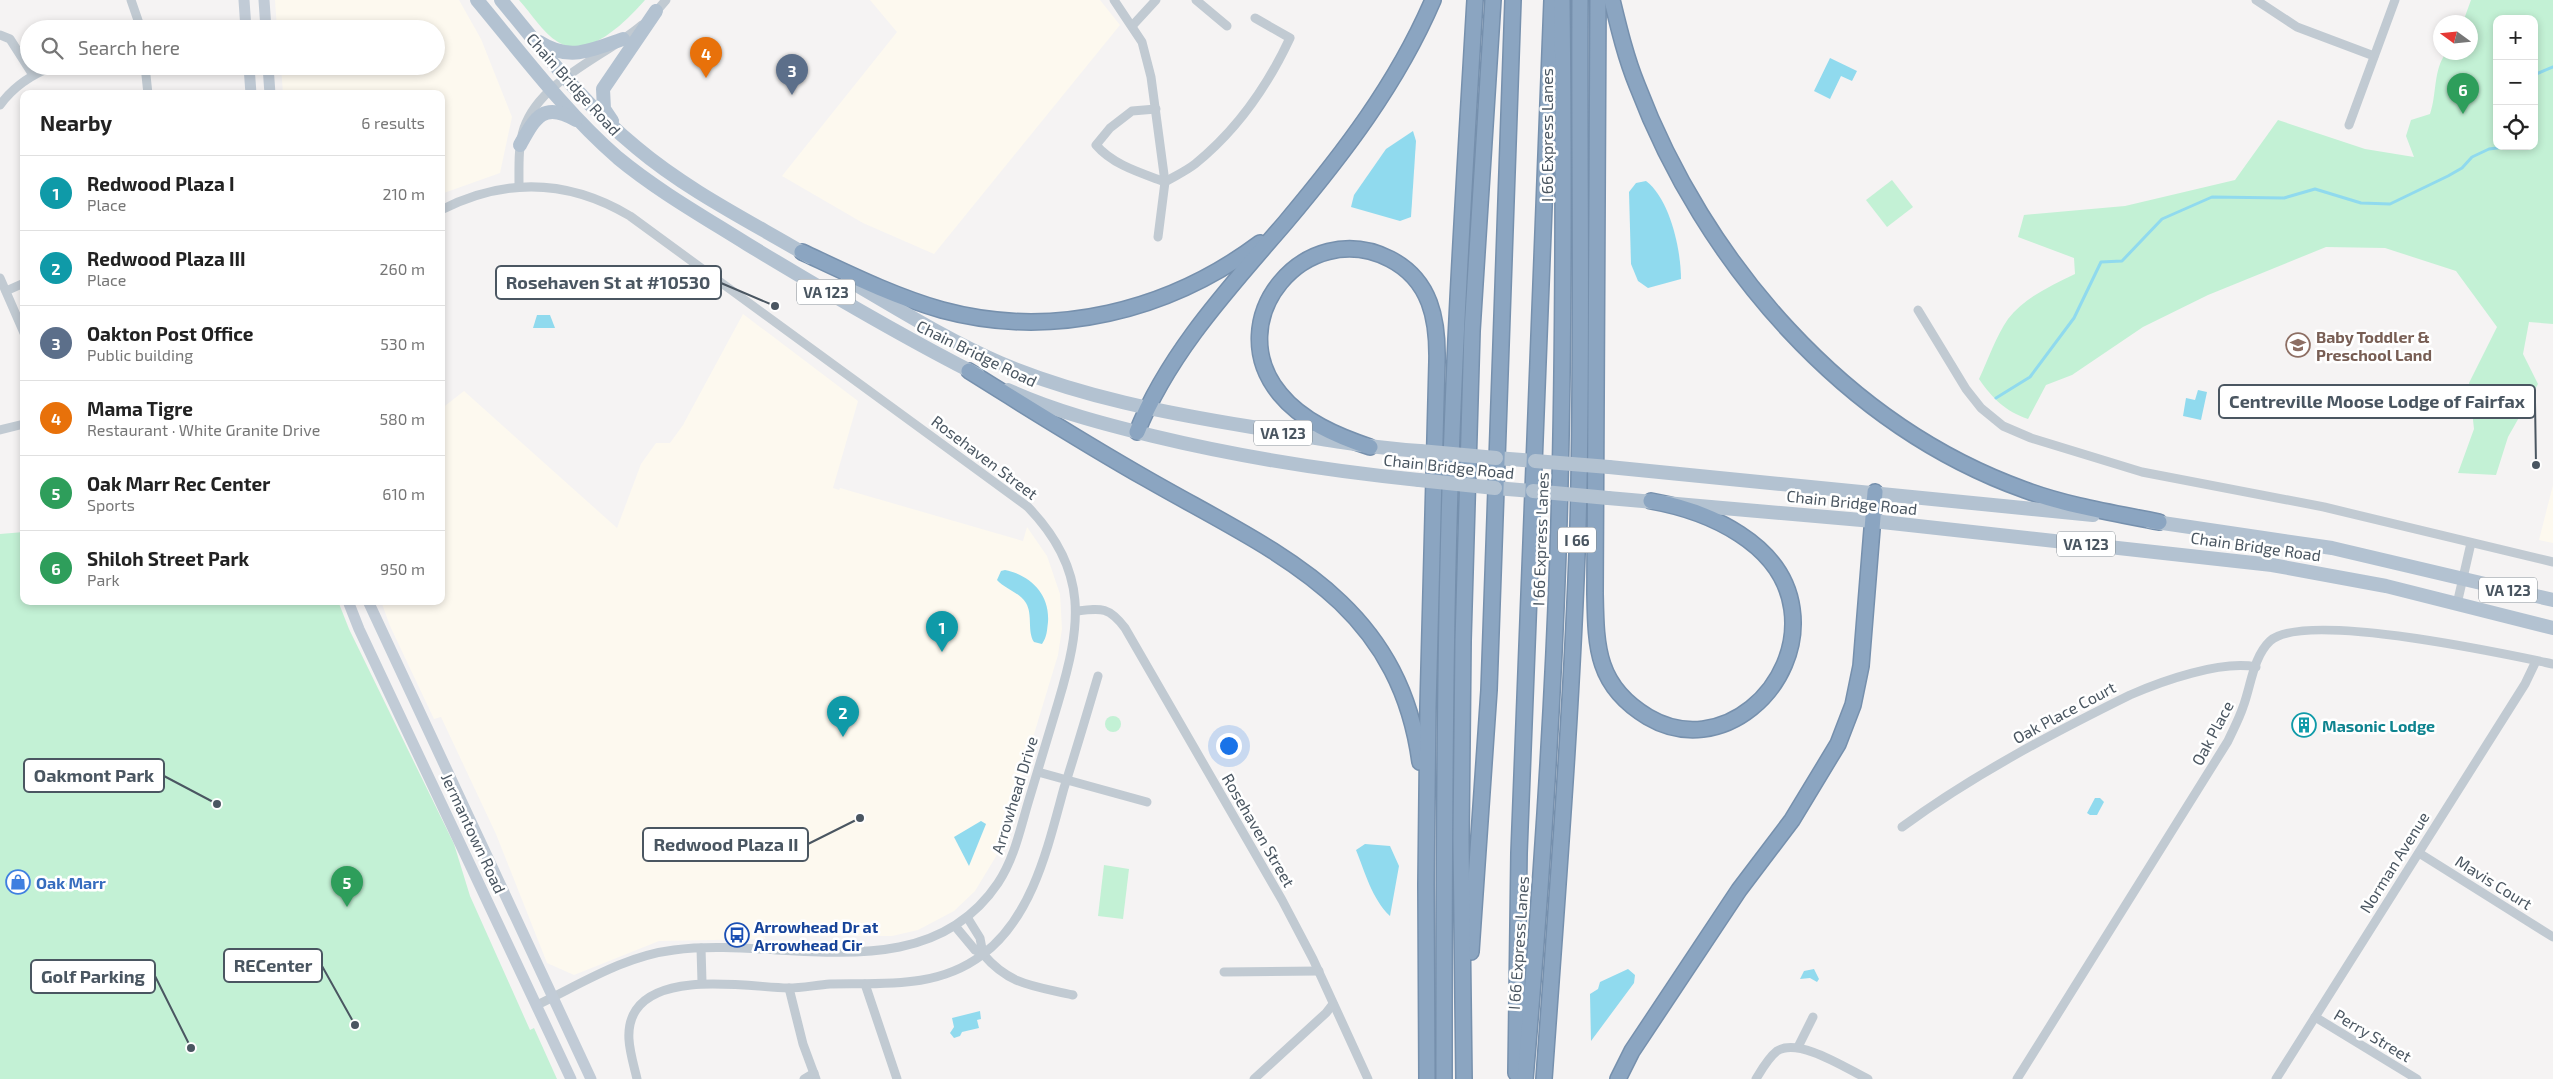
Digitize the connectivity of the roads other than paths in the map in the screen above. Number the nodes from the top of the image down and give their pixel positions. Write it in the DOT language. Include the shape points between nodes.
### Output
graph roads {
  1 [pos="131,0"];
  2 [pos="244,0"];
  3 [pos="264,0"];
  4 [pos="477,0"];
  5 [pos="501,0"];
  6 [pos="666,0"];
  7 [pos="1114,0"];
  8 [pos="1156,0"];
  9 [pos="1196,0"];
  10 [pos="1433,0"];
  11 [pos="1475,0"];
  12 [pos="1492,0"];
  13 [pos="1513,0"];
  14 [pos="1552,0"];
  15 [pos="1562,0"];
  16 [pos="1580,0"];
  17 [pos="1598,0"];
  18 [pos="1612,0"];
  19 [pos="2256,0"];
  20 [pos="2395,0"];
  21 [pos="656,11"];
  22 [pos="1255,18"];
  23 [pos="138,20"];
  24 [pos="245,20"];
  25 [pos="265,20"];
  26 [pos="1133,26"];
  27 [pos="1226,26"];
  28 [pos="0,35"];
  29 [pos="532,38"];
  30 [pos="623,39"];
  31 [pos="20,55"];
  32 [pos="2374,56"];
  33 [pos="33,75"];
  34 [pos="147,75"];
  35 [pos="250,75"];
  36 [pos="269,75"];
  37 [pos="565,78"];
  38 [pos="551,89"];
  39 [pos="148,90"];
  40 [pos="251,90"];
  41 [pos="270,90"];
  42 [pos="0,105"];
  43 [pos="1156,109"];
  44 [pos="582,123"];
  45 [pos="2349,125"];
  46 [pos="626,139"];
  47 [pos="520,145"];
  48 [pos="1165,182"];
  49 [pos="519,185"];
  50 [pos="445,208"];
  51 [pos="1284,223"];
  52 [pos="1158,237"];
  53 [pos="802,252"];
  54 [pos="0,278"];
  55 [pos="20,285"];
  56 [pos="6,291"];
  57 [pos="1918,310"];
  58 [pos="20,324"];
  59 [pos="969,371"];
  60 [pos="1147,408"];
  61 [pos="20,425"];
  62 [pos="0,430"];
  63 [pos="1138,432"];
  64 [pos="1370,447"];
  65 [pos="1496,458"];
  66 [pos="1535,461"];
  67 [pos="1494,488"];
  68 [pos="1533,491"];
  69 [pos="1875,492"];
  70 [pos="1651,501"];
  71 [pos="1873,521"];
  72 [pos="2159,522"];
  73 [pos="2471,542"];
  74 [pos="2553,562"];
  75 [pos="2462,579"];
  76 [pos="2553,600"];
  77 [pos="2457,604"];
  78 [pos="350,605"];
  79 [pos="370,605"];
  80 [pos="1077,611"];
  81 [pos="2553,628"];
  82 [pos="2536,660"];
  83 [pos="2553,664"];
  84 [pos="2256,667"];
  85 [pos="1098,676"];
  86 [pos="1038,772"];
  87 [pos="1067,780"];
  88 [pos="1147,802"];
  89 [pos="1902,828"];
  90 [pos="2418,853"];
  91 [pos="1426,885"];
  92 [pos="967,917"];
  93 [pos="955,926"];
  94 [pos="2553,937"];
  95 [pos="701,948"];
  96 [pos="983,954"];
  97 [pos="1319,971"];
  98 [pos="1224,972"];
  99 [pos="702,982"];
  100 [pos="865,984"];
  101 [pos="790,988"];
  102 [pos="1073,995"];
  103 [pos="554,997"];
  104 [pos="1333,1004"];
  105 [pos="537,1005"];
  106 [pos="1813,1017"];
  107 [pos="2315,1017"];
  108 [pos="1464,1047"];
  109 [pos="1798,1047"];
  110 [pos="815,1076"];
  111 [pos="571,1079"];
  112 [pos="591,1079"];
  113 [pos="637,1079"];
  114 [pos="804,1079"];
  115 [pos="897,1079"];
  116 [pos="1254,1079"];
  117 [pos="1368,1079"];
  118 [pos="1427,1079"];
  119 [pos="1444,1079"];
  120 [pos="1464,1079"];
  121 [pos="1516,1079"];
  122 [pos="1525,1079"];
  123 [pos="1544,1079"];
  124 [pos="1618,1079"];
  125 [pos="1756,1079"];
  126 [pos="1868,1079"];
  127 [pos="2017,1079"];
  128 [pos="2276,1079"];
  129 [pos="2416,1079"];
  1 -- 23 [label="street"];
  2 -- 24 [label="main road"];
  3 -- 25 [label="main road"];
  4 -- 38 [label="main road, Chain Bridge Road / VA 123"];
  5 -- 29 [label="main road, Chain Bridge Road / VA 123"];
  6 -- 21 [label="street"];
  7 -- 26 [label="street"];
  8 -- 26 [label="street"];
  9 -- 27 [label="street"];
  10 -- 51 [label="highway" via="1380,101"];
  11 -- 119 [label="highway" via="1448,561"];
  12 -- 108 [label="highway" via="1472,331 1463,641"];
  13 -- 65 [label="highway"];
  14 -- 66 [label="highway"];
  15 -- 122 [label="highway, I 66 Express Lanes" via="1563,323 1558,556 1545,822"];
  16 -- 123 [label="highway, I 66" via="1582,268 1578,527 1566,794"];
  17 -- 70 [label="highway" via="1594,593 1598,652 1608,678 1636,709 1670,726 1686,730 1709,729 1734,721 1749,710 1777,679 1792,638 1790,601 1784,582 1768,558 1742,536 1701,514"];
  18 -- 72 [label="highway" via="1636,84 1667,156 1690,198 1737,268 1807,349 1862,398 1904,428 1987,474 2055,500"];
  19 -- 32 [label="street" via="2297,27"];
  20 -- 32 [label="street"];
  21 -- 30 [label="street"];
  21 -- 46 [label="main road" via="603,89 604,109"];
  22 -- 48 [label="street" via="1290,38 1281,57 1252,104 1220,140 1194,165"];
  26 -- 43 [label="street" via="1146,53"];
  28 -- 31 [label="street" via="10,39"];
  29 -- 30 [label="main road" via="545,46 575,55"];
  29 -- 37 [label="main road, Chain Bridge Road / VA 123"];
  30 -- 37 [label="street"];
  32 -- 45 [label="street"];
  33 -- 42 [label="street"];
  34 -- 39 [label="street"];
  35 -- 40 [label="main road"];
  36 -- 41 [label="main road"];
  37 -- 38 [label="street"];
  37 -- 46 [label="main road, Chain Bridge Road / VA 123"];
  38 -- 44 [label="main road, Chain Bridge Road / VA 123"];
  38 -- 47 [label="street" via="528,118"];
  43 -- 48 [label="street"];
  43 -- 48 [label="street" via="1132,111 1110,128 1096,145 1131,170"];
  44 -- 47 [label="main road" via="560,112 545,113 532,123"];
  44 -- 59 [label="main road, Chain Bridge Road / VA 123" via="618,157 681,203 868,316"];
  46 -- 53 [label="main road, Chain Bridge Road / VA 123" via="679,179"];
  47 -- 49 [label="street"];
  48 -- 52 [label="street"];
  49 -- 50 [label="street, Rosehaven Street" via="477,194"];
  49 -- 80 [label="street, Rosehaven Street" via="580,193 630,216 1017,498 1039,519 1058,546 1072,582"];
  51 -- 53 [label="highway" via="1228,265 1163,298 1125,310 1061,321 988,319 940,309 886,290"];
  51 -- 60 [label="highway" via="1221,296"];
  53 -- 60 [label="main road, Chain Bridge Road / VA 123" via="925,325 994,360 1065,386"];
  54 -- 56 [label="street"];
  55 -- 56 [label="street"];
  56 -- 58 [label="street"];
  57 -- 73 [label="street" via="1973,399 1998,423 2020,434 2142,472 2300,502"];
  59 -- 63 [label="main road, Chain Bridge Road / VA 123" via="1040,403"];
  59 -- 91 [label="highway" via="1113,460 1283,557 1326,587 1363,624 1388,662 1412,720 1420,763"];
  60 -- 63 [label="highway"];
  60 -- 64 [label="main road, Chain Bridge Road / VA 123"];
  61 -- 62 [label="street"];
  63 -- 67 [label="main road, Chain Bridge Road / VA 123, bridge" via="1296,465"];
  64 -- 65 [label="main road, Chain Bridge Road / VA 123, bridge"];
  64 -- 91 [label="highway" via="1328,430 1289,404 1271,381 1260,352 1261,321 1282,278 1308,259 1330,251 1368,251 1402,266 1423,289 1436,323 1438,362"];
  65 -- 66 [label="main road, Chain Bridge Road / VA 123"];
  65 -- 67 [label="highway"];
  66 -- 68 [label="highway"];
  66 -- 69 [label="main road, Chain Bridge Road / VA 123, bridge"];
  67 -- 68 [label="main road, Chain Bridge Road / VA 123"];
  67 -- 108 [label="highway" via="1488,700 1471,954 1471,1008"];
  68 -- 70 [label="main road, Chain Bridge Road / VA 123, bridge"];
  68 -- 121 [label="highway" via="1520,853"];
  69 -- 71 [label="highway"];
  69 -- 72 [label="main road, Chain Bridge Road / VA 123"];
  70 -- 71 [label="main road, Chain Bridge Road / VA 123"];
  71 -- 77 [label="main road, Chain Bridge Road / VA 123" via="2272,565 2349,578"];
  71 -- 124 [label="highway" via="1861,666 1853,705 1838,744 1792,820 1739,890 1632,1051"];
  72 -- 75 [label="main road, Chain Bridge Road / VA 123" via="2305,543"];
  73 -- 74 [label="street"];
  73 -- 75 [label="street"];
  75 -- 76 [label="main road, Chain Bridge Road / VA 123"];
  75 -- 77 [label="street"];
  77 -- 81 [label="main road, Chain Bridge Road / VA 123"];
  78 -- 105 [label="main road, Jermantown Road"];
  79 -- 103 [label="main road, Jermantown Road"];
  80 -- 86 [label="street, Arrowhead Drive" via="1071,659"];
  80 -- 97 [label="street, Rosehaven Street" via="1101,609 1110,612 1125,628 1282,900"];
  82 -- 83 [label="street, Oak Place"];
  82 -- 84 [label="street, Oak Place" via="2418,638 2317,631 2279,635 2265,647"];
  82 -- 90 [label="street, Norman Avenue" via="2528,680"];
  84 -- 89 [label="street, Oak Place Court" via="2245,665 2200,672 2130,695 1991,768 1940,799"];
  84 -- 127 [label="street, Oak Place" via="2228,741"];
  85 -- 87 [label="street"];
  86 -- 87 [label="street"];
  86 -- 92 [label="street, Arrowhead Drive" via="1005,870 993,890"];
  87 -- 88 [label="street"];
  87 -- 96 [label="street" via="1033,885 1008,930"];
  90 -- 94 [label="street, Mavis Court"];
  90 -- 107 [label="street, Norman Avenue"];
  91 -- 118 [label="highway"];
  92 -- 93 [label="street, Arrowhead Drive"];
  92 -- 96 [label="street" via="980,938"];
  93 -- 95 [label="street, Arrowhead Drive" via="927,940 888,950"];
  93 -- 96 [label="street" via="974,950"];
  95 -- 99 [label="street"];
  95 -- 103 [label="street, Arrowhead Drive" via="676,949 641,957"];
  96 -- 100 [label="street" via="958,971 932,979"];
  96 -- 102 [label="street" via="996,970 1009,978"];
  97 -- 98 [label="street"];
  97 -- 104 [label="street, Rosehaven Street"];
  99 -- 101 [label="street"];
  99 -- 113 [label="street" via="656,994 636,1011 629,1047"];
  100 -- 101 [label="street"];
  100 -- 115 [label="street"];
  101 -- 110 [label="street" via="803,1044"];
  103 -- 105 [label="street, Arrowhead Drive"];
  103 -- 112 [label="main road, Jermantown Road"];
  104 -- 116 [label="street"];
  104 -- 117 [label="street, Rosehaven Street"];
  105 -- 111 [label="main road, Jermantown Road"];
  106 -- 109 [label="street"];
  107 -- 128 [label="street, Norman Avenue"];
  107 -- 129 [label="street, Perry Street"];
  108 -- 120 [label="highway"];
  109 -- 125 [label="street" via="1778,1051"];
  109 -- 126 [label="street"];
  110 -- 114 [label="street"];
}
